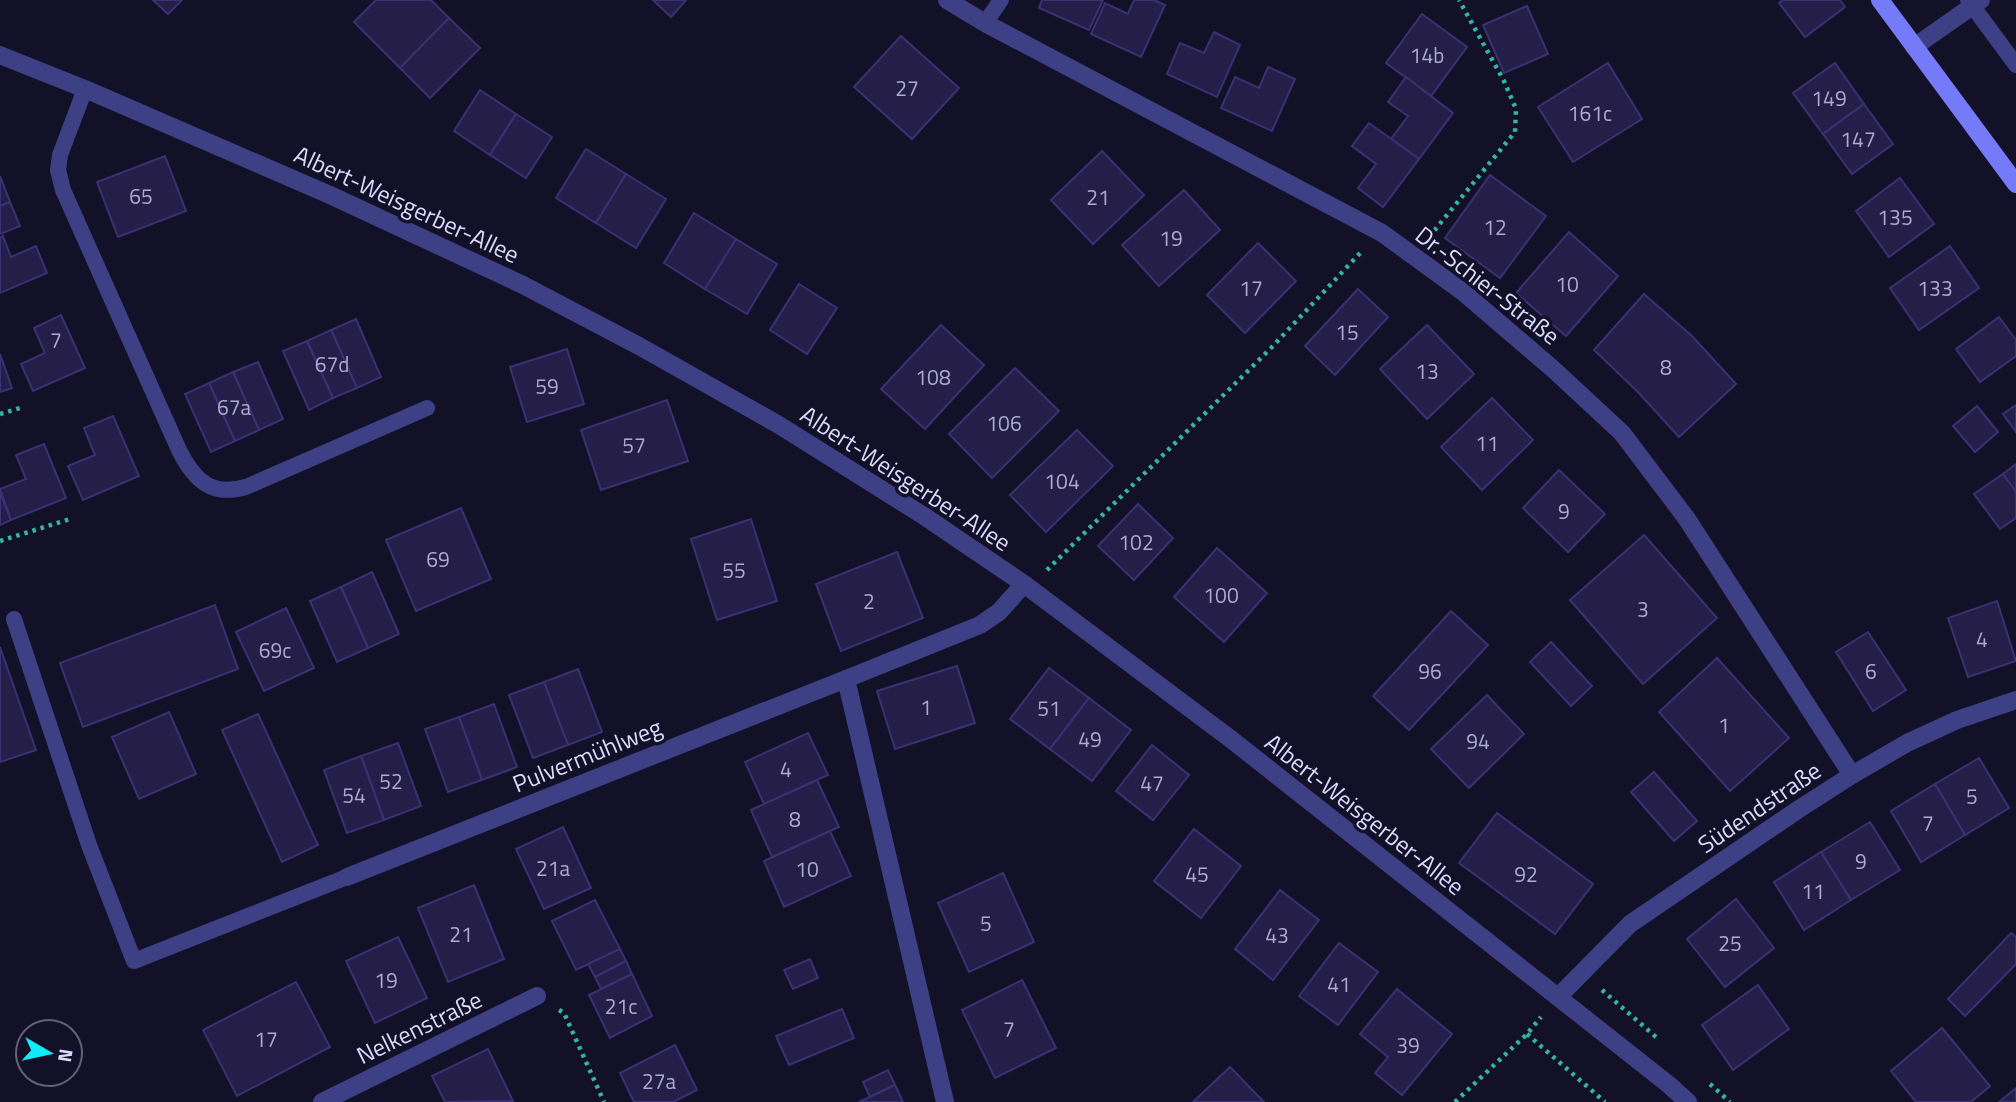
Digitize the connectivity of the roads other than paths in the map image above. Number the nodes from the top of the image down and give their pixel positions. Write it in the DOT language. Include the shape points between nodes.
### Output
graph roads {
  1 [pos="947,0"];
  2 [pos="1001,0"];
  3 [pos="1880,0"];
  4 [pos="1974,2"];
  5 [pos="985,23"];
  6 [pos="1914,47"];
  7 [pos="0,55"];
  8 [pos="2016,65"];
  9 [pos="85,89"];
  10 [pos="2016,184"];
  11 [pos="428,408"];
  12 [pos="1024,584"];
  13 [pos="14,620"];
  14 [pos="846,680"];
  15 [pos="2016,700"];
  16 [pos="1852,775"];
  17 [pos="347,877"];
  18 [pos="537,996"];
  19 [pos="1558,997"];
  20 [pos="322,1102"];
  21 [pos="945,1102"];
  22 [pos="1688,1102"];
  1 -- 5 [label="street, Dr.-Schier-Straße"];
  2 -- 5 [label="lane"];
  3 -- 6 [label="main road"];
  4 -- 6 [label="street"];
  4 -- 8 [label="lane"];
  5 -- 16 [label="street, Dr.-Schier-Straße" via="1382,233 1463,292 1553,369 1622,433 1687,519"];
  6 -- 10 [label="main road"];
  7 -- 9 [label="street, Albert-Weisgerber-Allee"];
  9 -- 11 [label="lane" via="60,155 63,190 179,450 198,479 231,492"];
  9 -- 12 [label="street, Albert-Weisgerber-Allee" via="330,195 639,346 779,425"];
  12 -- 14 [label="street, Pulvermühlweg" via="980,625"];
  12 -- 19 [label="street, Albert-Weisgerber-Allee" via="1232,740"];
  13 -- 17 [label="lane" via="89,845 134,961"];
  14 -- 17 [label="street, Pulvermühlweg"];
  14 -- 21 [label="street"];
  15 -- 16 [label="street, Südendstraße" via="1957,720"];
  16 -- 19 [label="street, Südendstraße" via="1630,924"];
  18 -- 20 [label="street, Nelkenstraße"];
  19 -- 22 [label="street, Albert-Weisgerber-Allee"];
}
